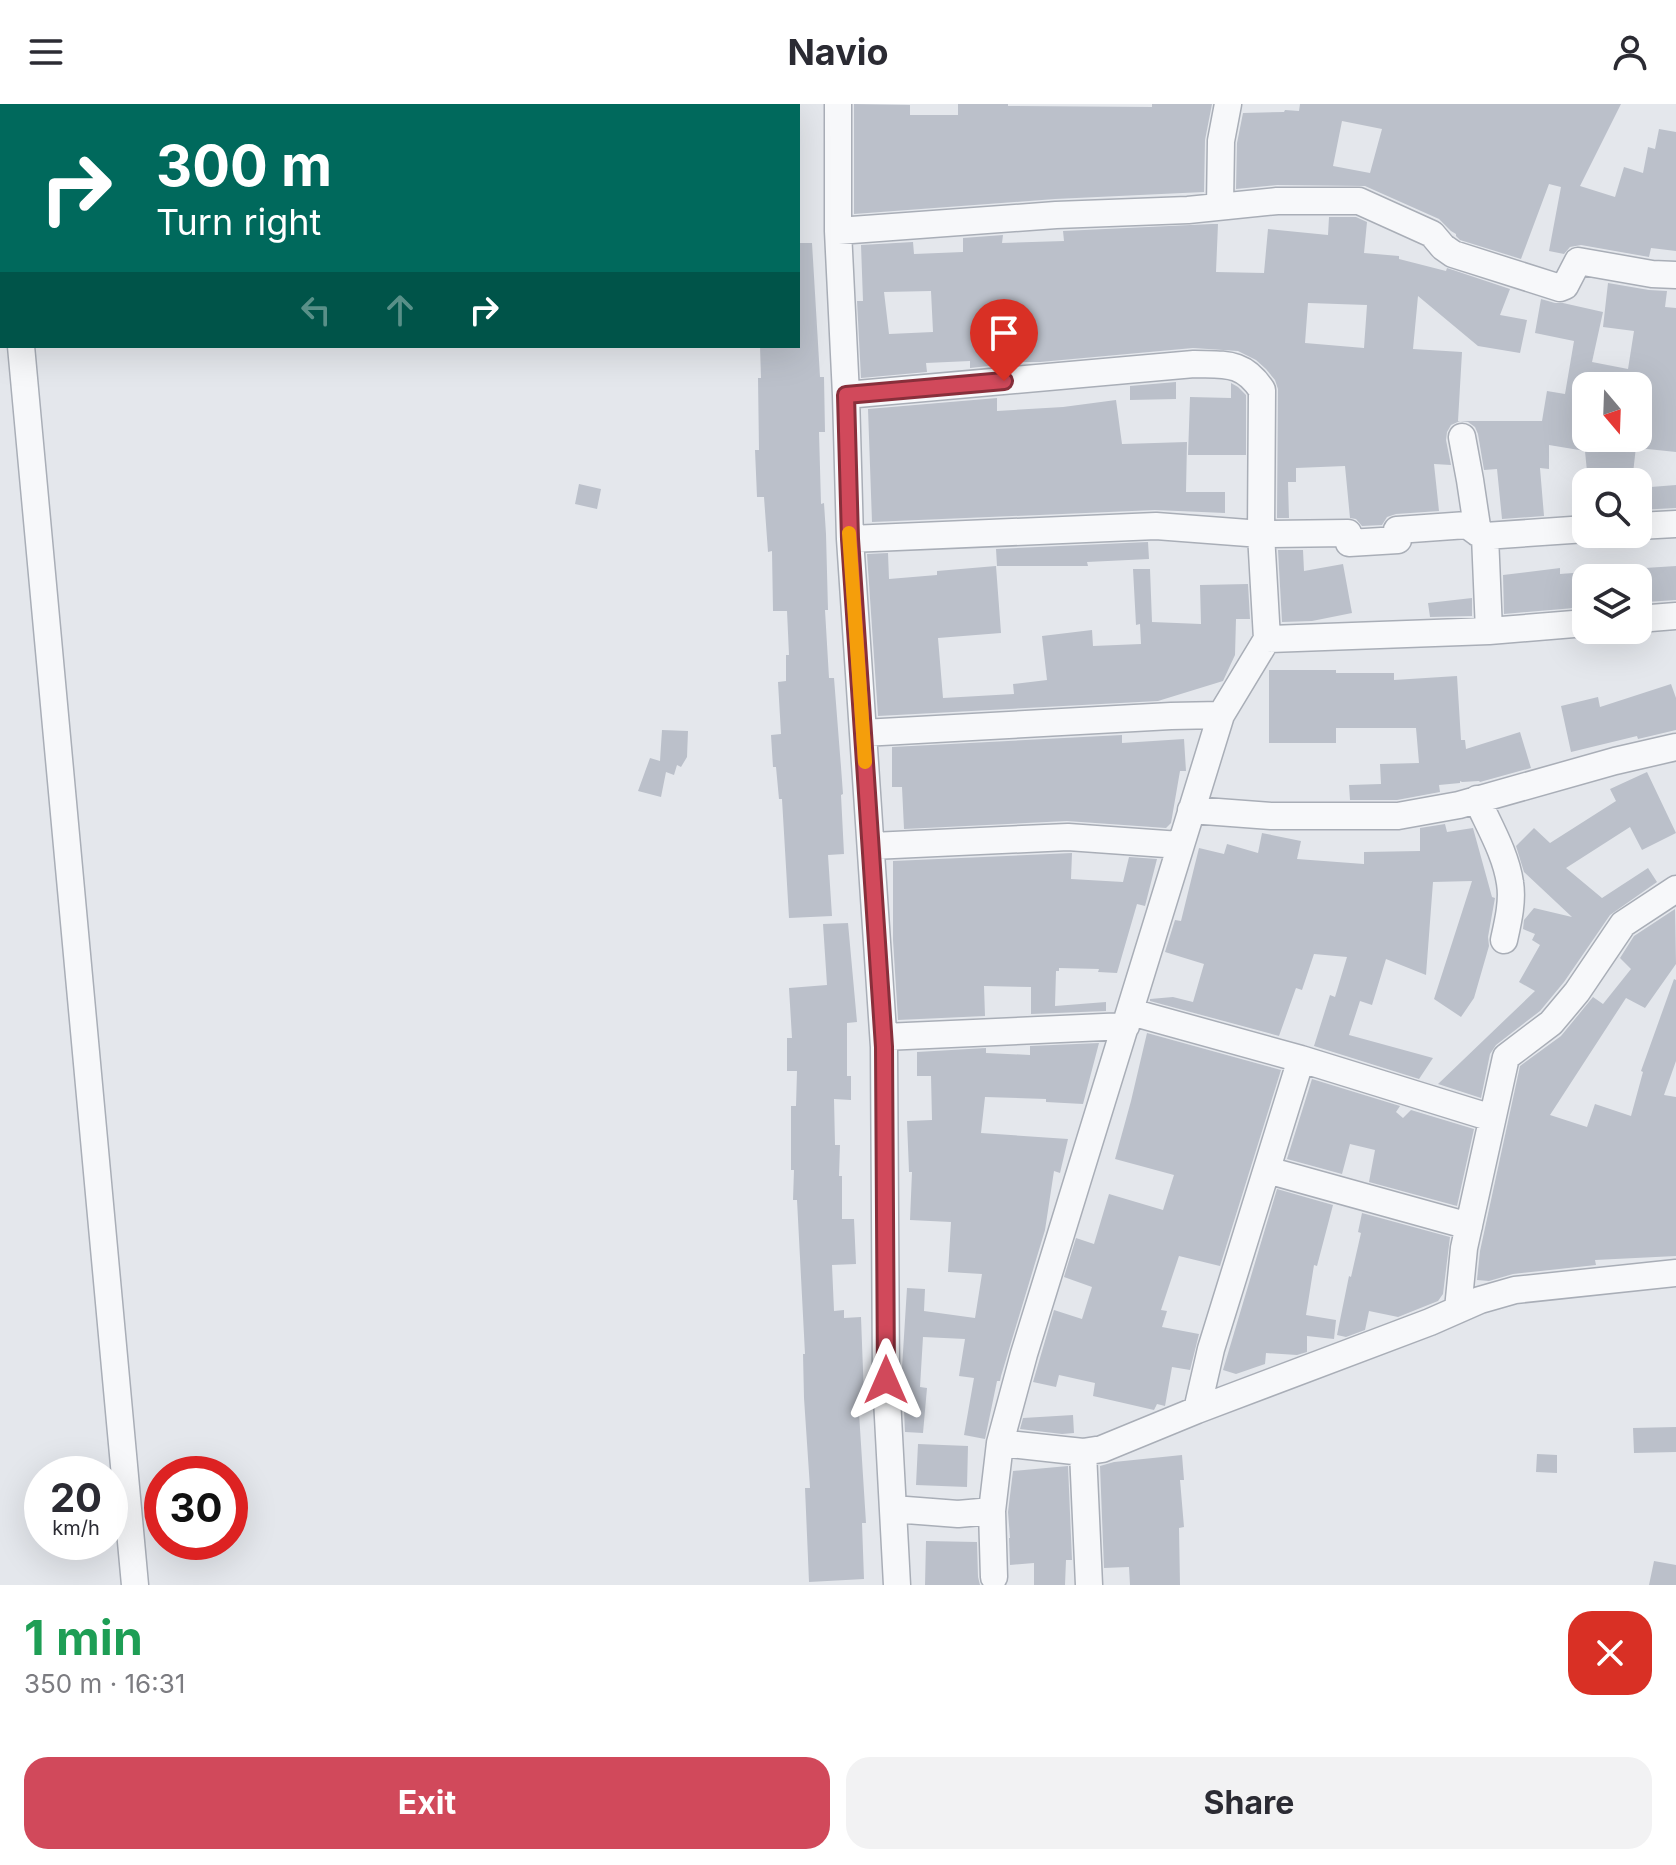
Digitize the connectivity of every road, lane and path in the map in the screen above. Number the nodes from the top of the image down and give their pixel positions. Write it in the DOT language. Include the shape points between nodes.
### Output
graph roads {
  1 [pos="838,104"];
  2 [pos="1228,104"];
  3 [pos="1220,206"];
  4 [pos="838,231"];
  5 [pos="1676,275"];
  6 [pos="21,348"];
  7 [pos="846,395"];
  8 [pos="1462,437"];
  9 [pos="1676,524"];
  10 [pos="1652,525"];
  11 [pos="1572,530"];
  12 [pos="1261,534"];
  13 [pos="1481,534"];
  14 [pos="850,539"];
  15 [pos="1676,616"];
  16 [pos="1652,618"];
  17 [pos="1572,624"];
  18 [pos="1489,631"];
  19 [pos="1267,639"];
  20 [pos="1221,715"];
  21 [pos="863,733"];
  22 [pos="1676,747"];
  23 [pos="1477,799"];
  24 [pos="1191,810"];
  25 [pos="1180,845"];
  26 [pos="872,846"];
  27 [pos="1676,889"];
  28 [pos="1504,940"];
  29 [pos="1128,1019"];
  30 [pos="884,1037"];
  31 [pos="1301,1059"];
  32 [pos="1492,1118"];
  33 [pos="1267,1170"];
  34 [pos="1469,1226"];
  35 [pos="1676,1273"];
  36 [pos="1458,1309"];
  37 [pos="1197,1410"];
  38 [pos="1000,1443"];
  39 [pos="1083,1452"];
  40 [pos="893,1509"];
  41 [pos="992,1511"];
  42 [pos="994,1577"];
  43 [pos="135,1585"];
  44 [pos="897,1585"];
  45 [pos="1089,1585"];
  1 -- 4 [label="street"];
  2 -- 3 [label="street" via="1221,141"];
  3 -- 4 [label="street"];
  3 -- 5 [label="street" via="1359,201 1432,234 1453,254 1560,288 1578,261"];
  4 -- 7 [label="street"];
  6 -- 43 [label="street"];
  7 -- 12 [label="street" via="1194,364 1235,365 1252,375 1262,390"];
  7 -- 14 [label="street"];
  8 -- 13 [label="street"];
  9 -- 10 [label="street"];
  11 -- 13 [label="street"];
  12 -- 13 [label="street" via="1348,533 1349,543 1362,544 1398,540 1397,530 1467,525"];
  12 -- 14 [label="street" via="1156,526"];
  12 -- 19 [label="street"];
  13 -- 18 [label="street"];
  14 -- 21 [label="street"];
  15 -- 16 [label="street"];
  17 -- 18 [label="street"];
  18 -- 19 [label="street"];
  19 -- 20 [label="street"];
  20 -- 21 [label="street"];
  20 -- 24 [label="street"];
  21 -- 26 [label="street"];
  22 -- 23 [label="street"];
  23 -- 24 [label="street" via="1398,816"];
  23 -- 28 [label="street" via="1510,883"];
  24 -- 25 [label="street"];
  25 -- 26 [label="street" via="1068,837"];
  25 -- 29 [label="street"];
  26 -- 30 [label="street"];
  27 -- 32 [label="street" via="1623,924 1551,1023 1506,1057"];
  29 -- 30 [label="street"];
  29 -- 31 [label="street"];
  29 -- 38 [label="street"];
  30 -- 40 [label="street" via="886,1380"];
  31 -- 32 [label="street"];
  31 -- 33 [label="street"];
  32 -- 34 [label="street"];
  33 -- 34 [label="street"];
  33 -- 37 [label="street"];
  34 -- 36 [label="street"];
  35 -- 36 [label="street" via="1515,1290"];
  36 -- 37 [label="street"];
  37 -- 39 [label="street"];
  38 -- 39 [label="street"];
  38 -- 41 [label="street"];
  39 -- 45 [label="street"];
  40 -- 41 [label="street"];
  40 -- 44 [label="street"];
  41 -- 42 [label="street"];
}
